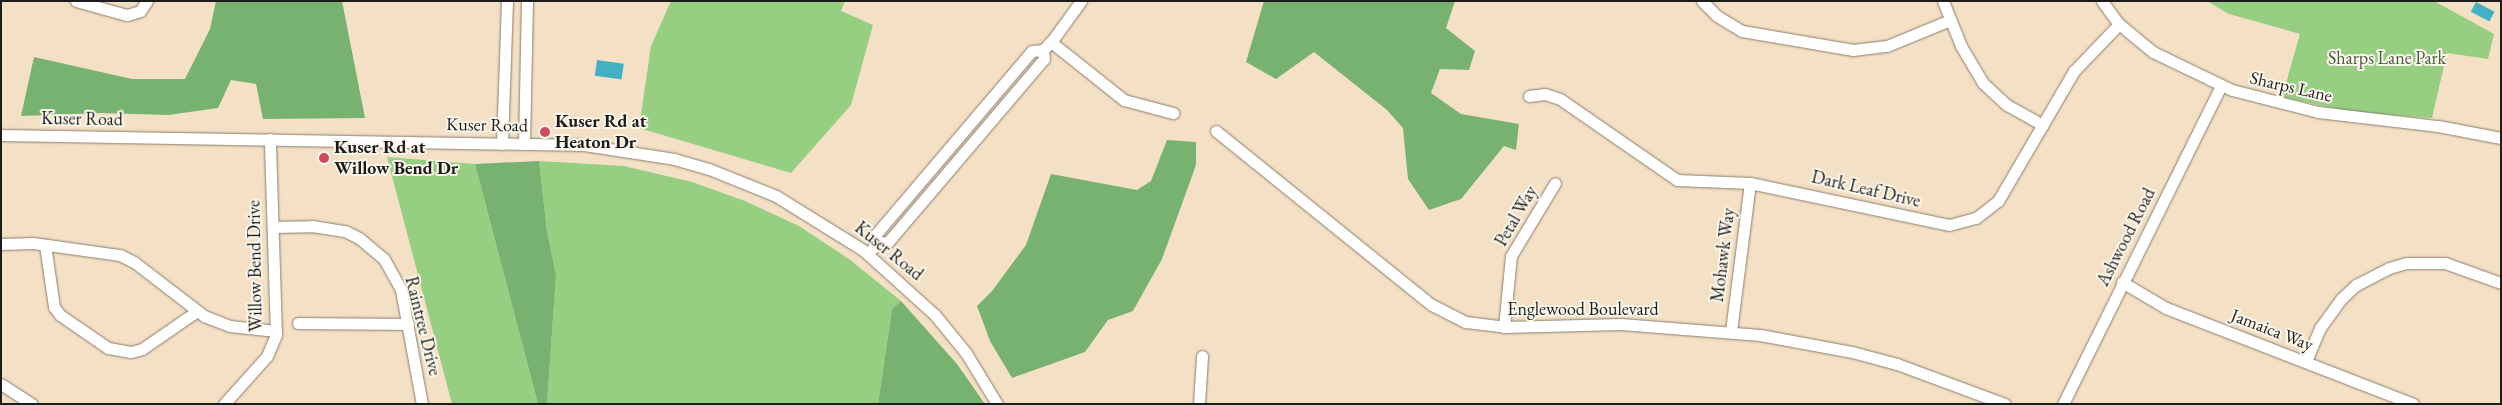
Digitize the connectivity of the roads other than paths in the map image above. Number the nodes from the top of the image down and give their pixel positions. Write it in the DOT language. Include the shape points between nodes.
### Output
graph roads {
  1 [pos="76,1"];
  2 [pos="146,1"];
  3 [pos="506,1"];
  4 [pos="527,1"];
  5 [pos="1081,1"];
  6 [pos="1702,1"];
  7 [pos="1943,1"];
  8 [pos="2102,1"];
  9 [pos="1950,20"];
  10 [pos="2119,24"];
  11 [pos="1047,46"];
  12 [pos="2221,86"];
  13 [pos="1529,96"];
  14 [pos="1172,113"];
  15 [pos="2043,125"];
  16 [pos="1216,131"];
  17 [pos="1,135"];
  18 [pos="2501,138"];
  19 [pos="270,139"];
  20 [pos="955,140"];
  21 [pos="502,144"];
  22 [pos="524,144"];
  23 [pos="966,149"];
  24 [pos="1555,183"];
  25 [pos="1750,183"];
  26 [pos="273,228"];
  27 [pos="877,243"];
  28 [pos="1,244"];
  29 [pos="45,245"];
  30 [pos="868,254"];
  31 [pos="2122,282"];
  32 [pos="2501,283"];
  33 [pos="197,311"];
  34 [pos="298,323"];
  35 [pos="408,324"];
  36 [pos="1504,328"];
  37 [pos="276,331"];
  38 [pos="1731,331"];
  39 [pos="1202,356"];
  40 [pos="2306,361"];
  41 [pos="1,384"];
  42 [pos="32,404"];
  43 [pos="224,404"];
  44 [pos="422,404"];
  45 [pos="997,404"];
  46 [pos="1198,404"];
  47 [pos="2005,404"];
  48 [pos="2063,404"];
  49 [pos="2413,404"];
  1 -- 2 [label="street" via="126,15 140,10"];
  3 -- 21 [label="street"];
  4 -- 22 [label="street"];
  5 -- 11 [label="street"];
  6 -- 9 [label="street" via="1717,16 1742,31 1853,50 1887,46"];
  7 -- 9 [label="street"];
  8 -- 10 [label="street, Sharps Lane"];
  9 -- 15 [label="street" via="1983,83 2007,105"];
  10 -- 12 [label="street, Sharps Lane" via="2153,52"];
  10 -- 15 [label="street, Dark Leaf Drive" via="2074,71"];
  11 -- 14 [label="street" via="1124,100"];
  11 -- 20 [label="street" via="1032,51"];
  11 -- 23 [label="street" via="1044,59"];
  12 -- 18 [label="street, Sharps Lane" via="2262,100 2318,112 2438,126"];
  12 -- 31 [label="street, Ashwood Road"];
  13 -- 25 [label="street, Dark Leaf Drive" via="1545,94 1560,99 1677,180"];
  15 -- 25 [label="street, Dark Leaf Drive" via="1998,201 1964,222 1936,224"];
  16 -- 36 [label="street, Englewood Boulevard" via="1432,305 1466,322"];
  17 -- 19 [label="street, Kuser Road"];
  19 -- 21 [label="street, Kuser Road"];
  19 -- 26 [label="street, Willow Bend Drive"];
  20 -- 23 [label="street"];
  20 -- 27 [label="street" via="876,234"];
  21 -- 22 [label="street, Kuser Road"];
  22 -- 30 [label="street, Kuser Road" via="602,146 647,153 709,169 784,200"];
  23 -- 27 [label="street" via="888,242"];
  24 -- 36 [label="street, Petal Way" via="1511,256"];
  25 -- 38 [label="street, Mohawk Way"];
  26 -- 35 [label="street, Raintree Drive" via="328,227 359,238 384,259 394,274"];
  26 -- 37 [label="street, Willow Bend Drive"];
  27 -- 30 [label="street"];
  28 -- 29 [label="street"];
  29 -- 33 [label="street" via="120,255 134,262"];
  29 -- 33 [label="street" via="54,307 60,315 108,348 130,352 142,349"];
  30 -- 45 [label="street, Kuser Road" via="935,315 966,353"];
  31 -- 40 [label="street, Jamaica Way" via="2166,308"];
  31 -- 48 [label="street, Ashwood Road"];
  32 -- 40 [label="street" via="2445,263 2389,268 2364,280 2342,298 2320,328"];
  33 -- 37 [label="street" via="230,326"];
  34 -- 35 [label="street"];
  35 -- 44 [label="street, Raintree Drive"];
  36 -- 38 [label="street, Englewood Boulevard" via="1621,324"];
  37 -- 43 [label="street, Willow Bend Drive" via="267,356"];
  38 -- 47 [label="street, Englewood Boulevard" via="1852,352 1941,379"];
  39 -- 46 [label="street"];
  40 -- 49 [label="street, Jamaica Way"];
  41 -- 42 [label="street"];
}
